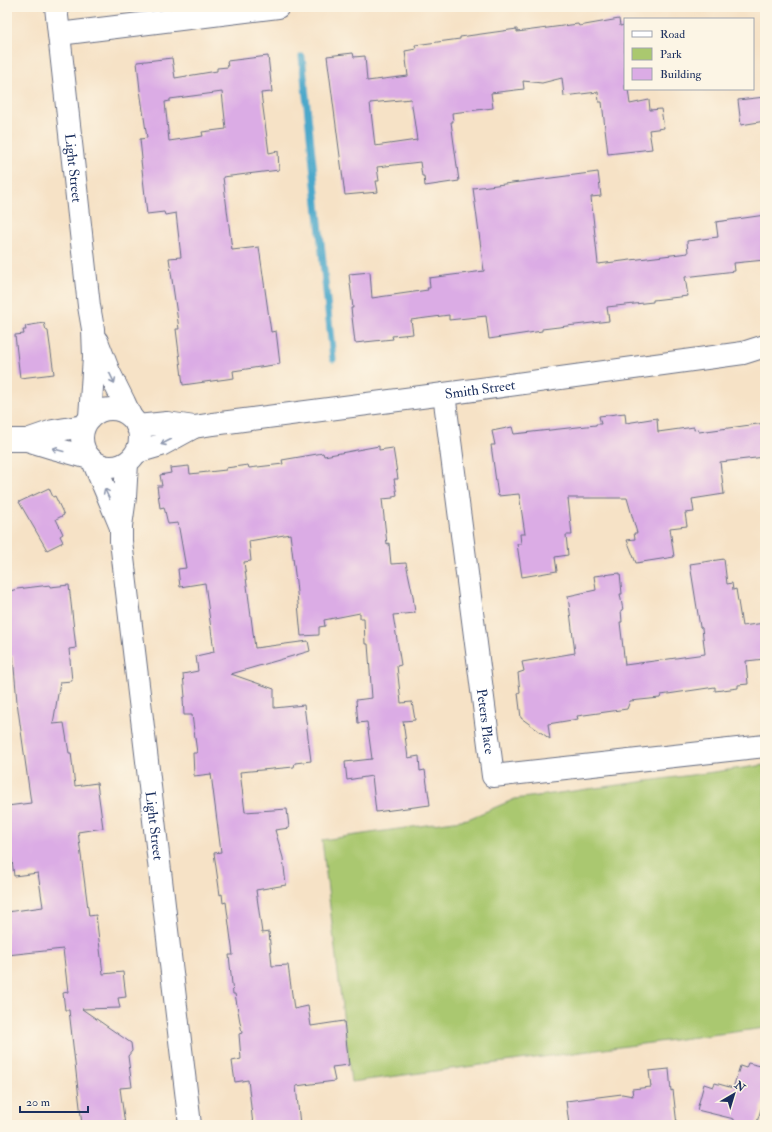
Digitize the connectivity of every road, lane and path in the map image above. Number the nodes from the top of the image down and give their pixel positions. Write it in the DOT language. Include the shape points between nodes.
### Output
graph roads {
  1 [pos="56,7"];
  2 [pos="278,7"];
  3 [pos="59,34"];
  4 [pos="93,329"];
  5 [pos="765,346"];
  6 [pos="444,394"];
  7 [pos="133,420"];
  8 [pos="87,421"];
  9 [pos="194,427"];
  10 [pos="17,440"];
  11 [pos="132,457"];
  12 [pos="91,460"];
  13 [pos="120,526"];
  14 [pos="765,746"];
  15 [pos="190,1125"];
  1 -- 3 [label="street, Light Street"];
  2 -- 3 [label="street"];
  3 -- 4 [label="street, Light Street" via="88,306"];
  4 -- 7 [label="street, Light Street, one-way"];
  4 -- 8 [label="street, Light Street" via="94,357"];
  5 -- 6 [label="street, Smith Street" via="743,353"];
  6 -- 9 [label="street, Smith Street"];
  6 -- 14 [label="street, Peters Place" via="493,776"];
  7 -- 8 [label="street" via="122,411 105,409"];
  7 -- 9 [label="street, Smith Street"];
  7 -- 11 [label="street" via="140,434 140,443"];
  8 -- 10 [label="street"];
  8 -- 12 [label="street" via="81,434 81,442"];
  9 -- 11 [label="street, Smith Street, one-way"];
  12 -- 10 [label="street, one-way"];
  11 -- 12 [label="street" via="118,467 109,468"];
  11 -- 13 [label="street, Light Street"];
  13 -- 12 [label="street, Light Street, one-way"];
  13 -- 15 [label="street, Light Street"];
}
